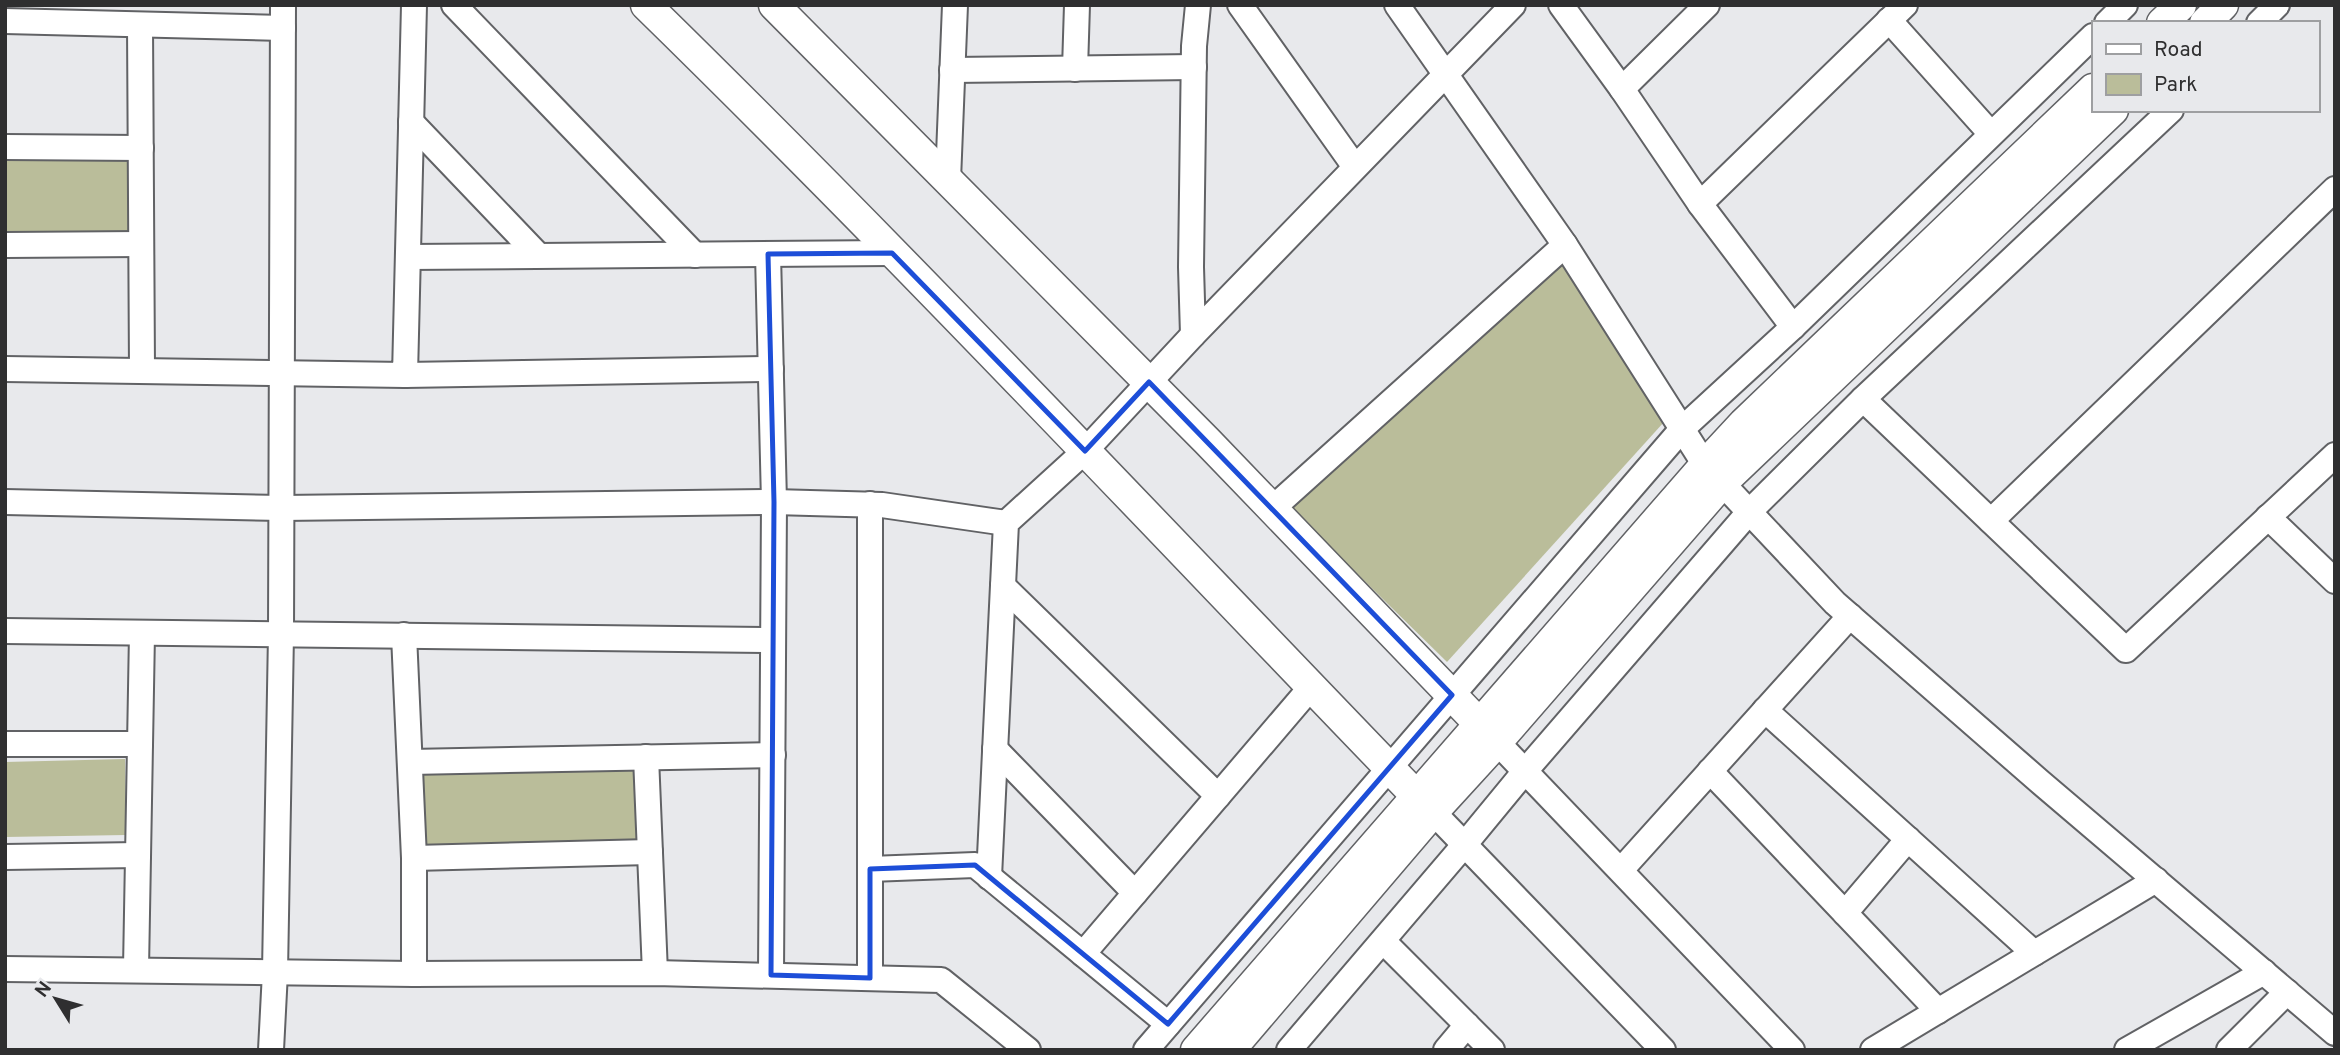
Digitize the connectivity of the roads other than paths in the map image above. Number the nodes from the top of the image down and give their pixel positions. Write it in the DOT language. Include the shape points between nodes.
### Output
graph roads {
  1 [pos="414,5"];
  2 [pos="454,5"];
  3 [pos="646,5"];
  4 [pos="774,5"];
  5 [pos="1077,5"];
  6 [pos="1198,5"];
  7 [pos="1240,5"];
  8 [pos="1397,5"];
  9 [pos="1513,5"];
  10 [pos="1561,5"];
  11 [pos="1707,5"];
  12 [pos="2125,5"];
  13 [pos="2181,5"];
  14 [pos="2223,5"];
  15 [pos="2277,5"];
  16 [pos="953,7"];
  17 [pos="1897,13"];
  18 [pos="283,17"];
  19 [pos="5,21"];
  20 [pos="2109,21"];
  21 [pos="2164,21"];
  22 [pos="2206,21"];
  23 [pos="2261,21"];
  24 [pos="140,25"];
  25 [pos="2092,37"];
  26 [pos="1194,67"];
  27 [pos="1076,69"];
  28 [pos="952,70"];
  29 [pos="1446,74"];
  30 [pos="1622,89"];
  31 [pos="2092,90"];
  32 [pos="2111,112"];
  33 [pos="2169,112"];
  34 [pos="411,122"];
  35 [pos="1991,134"];
  36 [pos="5,147"];
  37 [pos="141,148"];
  38 [pos="1355,167"];
  39 [pos="948,180"];
  40 [pos="2335,189"];
  41 [pos="1700,204"];
  42 [pos="5,244"];
  43 [pos="141,244"];
  44 [pos="1565,245"];
  45 [pos="892,253"];
  46 [pos="768,254"];
  47 [pos="695,255"];
  48 [pos="538,256"];
  49 [pos="408,257"];
  50 [pos="1793,327"];
  51 [pos="1193,335"];
  52 [pos="5,369"];
  53 [pos="771,369"];
  54 [pos="142,370"];
  55 [pos="281,373"];
  56 [pos="405,375"];
  57 [pos="1149,382"];
  58 [pos="1863,399"];
  59 [pos="1682,429"];
  60 [pos="1085,451"];
  61 [pos="2335,455"];
  62 [pos="1714,473"];
  63 [pos="5,502"];
  64 [pos="774,502"];
  65 [pos="870,504"];
  66 [pos="282,508"];
  67 [pos="1273,508"];
  68 [pos="1750,511"];
  69 [pos="2268,517"];
  70 [pos="1991,520"];
  71 [pos="1006,523"];
  72 [pos="2335,582"];
  73 [pos="1003,586"];
  74 [pos="1850,616"];
  75 [pos="5,631"];
  76 [pos="142,633"];
  77 [pos="281,634"];
  78 [pos="404,635"];
  79 [pos="773,640"];
  80 [pos="1312,686"];
  81 [pos="1452,695"];
  82 [pos="1765,710"];
  83 [pos="1489,733"];
  84 [pos="5,744"];
  85 [pos="140,744"];
  86 [pos="995,750"];
  87 [pos="773,755"];
  88 [pos="646,757"];
  89 [pos="410,762"];
  90 [pos="1389,767"];
  91 [pos="1526,770"];
  92 [pos="1710,771"];
  93 [pos="1218,796"];
  94 [pos="1424,804"];
  95 [pos="1908,839"];
  96 [pos="1465,844"];
  97 [pos="650,852"];
  98 [pos="138,855"];
  99 [pos="5,857"];
  100 [pos="414,858"];
  101 [pos="870,869"];
  102 [pos="1621,870"];
  103 [pos="989,877"];
  104 [pos="2156,880"];
  105 [pos="1135,892"];
  106 [pos="1845,913"];
  107 [pos="1383,941"];
  108 [pos="2034,953"];
  109 [pos="1083,954"];
  110 [pos="5,969"];
  111 [pos="136,969"];
  112 [pos="275,972"];
  113 [pos="2264,972"];
  114 [pos="655,973"];
  115 [pos="414,974"];
  116 [pos="771,975"];
  117 [pos="870,978"];
  118 [pos="2287,992"];
  119 [pos="1938,1011"];
  120 [pos="1168,1024"];
  121 [pos="1467,1025"];
  122 [pos="2335,1033"];
  123 [pos="271,1050"];
  124 [pos="1028,1050"];
  125 [pos="1146,1050"];
  126 [pos="1196,1050"];
  127 [pos="1230,1050"];
  128 [pos="1289,1050"];
  129 [pos="1446,1050"];
  130 [pos="1492,1050"];
  131 [pos="1663,1050"];
  132 [pos="1792,1050"];
  133 [pos="1873,1050"];
  134 [pos="2127,1050"];
  135 [pos="2229,1050"];
  1 -- 34 [label="street"];
  2 -- 47 [label="street"];
  3 -- 45 [label="street"];
  4 -- 39 [label="street"];
  5 -- 27 [label="street"];
  6 -- 26 [label="street"];
  7 -- 38 [label="street"];
  8 -- 29 [label="street"];
  9 -- 29 [label="street"];
  10 -- 30 [label="street"];
  11 -- 30 [label="street"];
  12 -- 20 [label="street"];
  13 -- 21 [label="street"];
  14 -- 22 [label="street"];
  15 -- 23 [label="street"];
  16 -- 28 [label="street"];
  17 -- 35 [label="street"];
  17 -- 41 [label="street"];
  18 -- 24 [label="street"];
  18 -- 55 [label="street"];
  19 -- 24 [label="street"];
  24 -- 37 [label="street"];
  25 -- 35 [label="street"];
  26 -- 27 [label="street"];
  26 -- 51 [label="street"];
  27 -- 28 [label="street"];
  28 -- 39 [label="street"];
  29 -- 38 [label="street"];
  29 -- 44 [label="street"];
  30 -- 41 [label="street"];
  31 -- 62 [label="street" via="1744,423"];
  32 -- 62 [label="street"];
  33 -- 58 [label="street"];
  34 -- 48 [label="street"];
  34 -- 49 [label="street"];
  35 -- 50 [label="street"];
  36 -- 37 [label="street"];
  37 -- 43 [label="street"];
  38 -- 51 [label="street"];
  39 -- 57 [label="street"];
  40 -- 70 [label="street"];
  41 -- 50 [label="street"];
  42 -- 43 [label="street"];
  43 -- 54 [label="street"];
  44 -- 59 [label="street"];
  44 -- 67 [label="street"];
  45 -- 46 [label="street"];
  45 -- 60 [label="street"];
  46 -- 47 [label="street"];
  46 -- 53 [label="street"];
  47 -- 48 [label="street"];
  48 -- 49 [label="street"];
  49 -- 56 [label="street"];
  50 -- 59 [label="street"];
  51 -- 57 [label="street"];
  52 -- 54 [label="street"];
  53 -- 56 [label="street"];
  53 -- 64 [label="street"];
  54 -- 55 [label="street"];
  55 -- 56 [label="street"];
  55 -- 66 [label="street"];
  57 -- 60 [label="street"];
  57 -- 67 [label="street"];
  58 -- 68 [label="street"];
  58 -- 70 [label="street"];
  59 -- 62 [label="street"];
  59 -- 81 [label="street"];
  60 -- 71 [label="street"];
  60 -- 80 [label="street"];
  61 -- 69 [label="street"];
  62 -- 68 [label="street"];
  62 -- 83 [label="street"];
  63 -- 66 [label="street"];
  64 -- 65 [label="street"];
  64 -- 66 [label="street"];
  64 -- 79 [label="street"];
  65 -- 71 [label="street"];
  65 -- 101 [label="street"];
  66 -- 77 [label="street"];
  67 -- 81 [label="street"];
  68 -- 74 [label="street"];
  68 -- 91 [label="street"];
  69 -- 70 [label="street" via="2126,650"];
  69 -- 72 [label="street"];
  71 -- 73 [label="street"];
  73 -- 86 [label="street"];
  73 -- 93 [label="street"];
  74 -- 82 [label="street"];
  74 -- 104 [label="street"];
  75 -- 76 [label="street"];
  76 -- 77 [label="street"];
  76 -- 85 [label="street"];
  77 -- 78 [label="street"];
  77 -- 112 [label="street"];
  78 -- 79 [label="street"];
  78 -- 89 [label="street"];
  79 -- 87 [label="street"];
  80 -- 90 [label="street"];
  80 -- 93 [label="street"];
  81 -- 83 [label="street"];
  81 -- 90 [label="street"];
  82 -- 92 [label="street"];
  82 -- 95 [label="street"];
  83 -- 91 [label="street"];
  83 -- 94 [label="street"];
  84 -- 85 [label="street"];
  85 -- 98 [label="street"];
  86 -- 103 [label="street"];
  86 -- 105 [label="street"];
  87 -- 88 [label="street"];
  87 -- 116 [label="street"];
  88 -- 89 [label="street"];
  88 -- 97 [label="street"];
  89 -- 100 [label="street"];
  90 -- 94 [label="street"];
  90 -- 120 [label="street"];
  91 -- 96 [label="street"];
  91 -- 102 [label="street"];
  92 -- 102 [label="street"];
  92 -- 106 [label="street"];
  93 -- 105 [label="street"];
  94 -- 96 [label="street"];
  94 -- 126 [label="street"];
  94 -- 127 [label="street"];
  95 -- 106 [label="street"];
  95 -- 108 [label="street"];
  96 -- 107 [label="street"];
  96 -- 131 [label="street"];
  97 -- 100 [label="street"];
  97 -- 114 [label="street"];
  98 -- 99 [label="street"];
  98 -- 111 [label="street"];
  100 -- 115 [label="street"];
  101 -- 103 [label="street" via="975,865"];
  101 -- 117 [label="street"];
  102 -- 132 [label="street"];
  103 -- 109 [label="street"];
  104 -- 108 [label="street"];
  104 -- 113 [label="street"];
  105 -- 109 [label="street"];
  106 -- 119 [label="street"];
  107 -- 121 [label="street"];
  107 -- 128 [label="street"];
  108 -- 119 [label="street"];
  109 -- 120 [label="street"];
  110 -- 111 [label="street"];
  111 -- 112 [label="street"];
  112 -- 115 [label="street"];
  112 -- 123 [label="street"];
  113 -- 118 [label="street"];
  113 -- 134 [label="street"];
  114 -- 115 [label="street"];
  114 -- 116 [label="street"];
  116 -- 117 [label="street"];
  117 -- 124 [label="street" via="941,980"];
  118 -- 122 [label="street"];
  118 -- 135 [label="street"];
  119 -- 133 [label="street"];
  120 -- 125 [label="street"];
  121 -- 129 [label="street"];
  121 -- 130 [label="street"];
}
